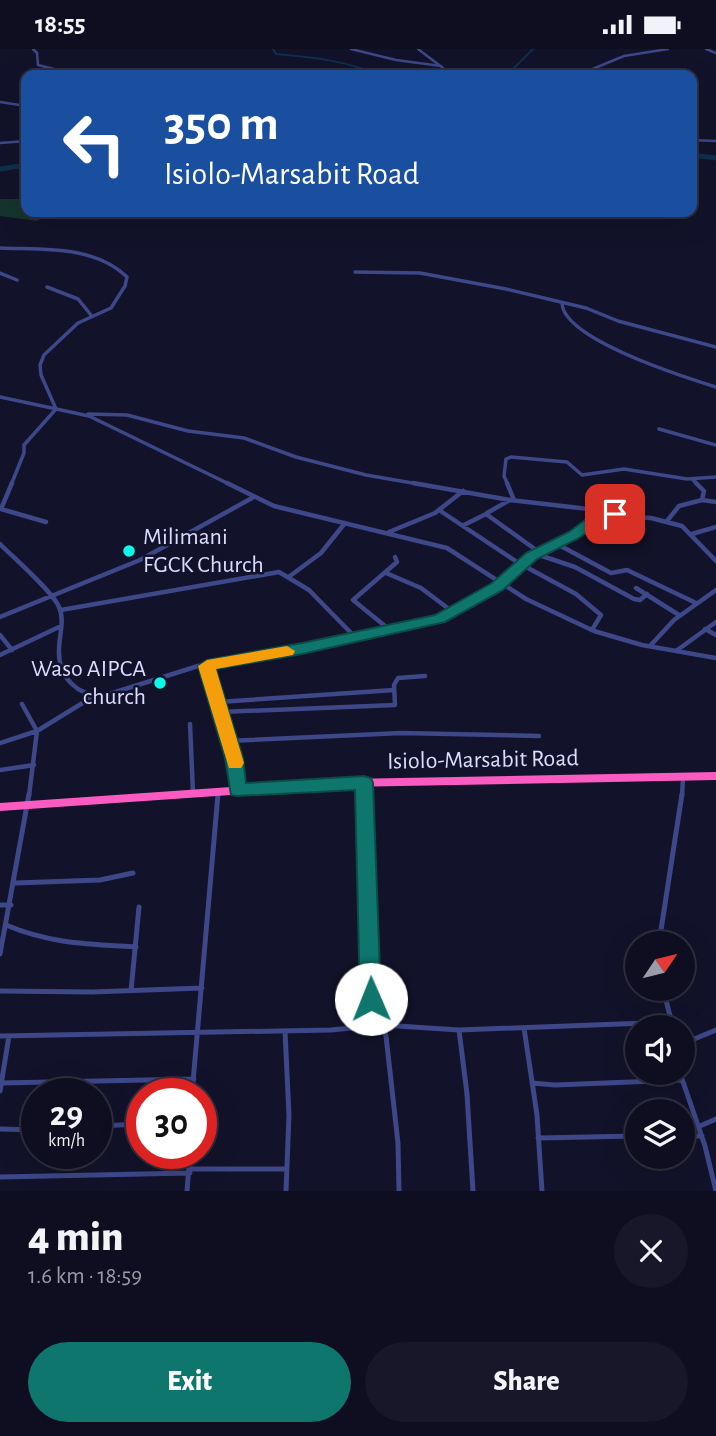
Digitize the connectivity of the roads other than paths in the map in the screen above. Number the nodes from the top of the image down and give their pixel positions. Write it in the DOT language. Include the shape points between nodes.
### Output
graph roads {
  1 [pos="33,49"];
  2 [pos="351,49"];
  3 [pos="418,49"];
  4 [pos="668,49"];
  5 [pos="706,49"];
  6 [pos="716,53"];
  7 [pos="442,66"];
  8 [pos="58,70"];
  9 [pos="442,70"];
  10 [pos="590,70"];
  11 [pos="0,102"];
  12 [pos="21,105"];
  13 [pos="697,140"];
  14 [pos="21,141"];
  15 [pos="716,141"];
  16 [pos="0,143"];
  17 [pos="0,248"];
  18 [pos="355,272"];
  19 [pos="1,275"];
  20 [pos="17,280"];
  21 [pos="47,287"];
  22 [pos="562,303"];
  23 [pos="91,315"];
  24 [pos="716,347"];
  25 [pos="716,387"];
  26 [pos="0,397"];
  27 [pos="56,409"];
  28 [pos="83,414"];
  29 [pos="659,429"];
  30 [pos="716,445"];
  31 [pos="716,477"];
  32 [pos="693,479"];
  33 [pos="463,491"];
  34 [pos="253,498"];
  35 [pos="512,500"];
  36 [pos="702,500"];
  37 [pos="716,502"];
  38 [pos="439,510"];
  39 [pos="486,514"];
  40 [pos="607,515"];
  41 [pos="667,521"];
  42 [pos="46,522"];
  43 [pos="345,523"];
  44 [pos="463,525"];
  45 [pos="716,527"];
  46 [pos="388,533"];
  47 [pos="692,534"];
  48 [pos="0,544"];
  49 [pos="556,544"];
  50 [pos="537,553"];
  51 [pos="396,557"];
  52 [pos="716,561"];
  53 [pos="522,565"];
  54 [pos="386,573"];
  55 [pos="290,576"];
  56 [pos="502,583"];
  57 [pos="636,588"];
  58 [pos="716,590"];
  59 [pos="647,594"];
  60 [pos="49,596"];
  61 [pos="696,603"];
  62 [pos="61,610"];
  63 [pos="453,612"];
  64 [pos="680,615"];
  65 [pos="0,617"];
  66 [pos="716,622"];
  67 [pos="59,627"];
  68 [pos="705,629"];
  69 [pos="390,630"];
  70 [pos="592,630"];
  71 [pos="0,635"];
  72 [pos="716,635"];
  73 [pos="355,636"];
  74 [pos="650,646"];
  75 [pos="12,650"];
  76 [pos="676,652"];
  77 [pos="0,656"];
  78 [pos="716,658"];
  79 [pos="207,666"];
  80 [pos="425,676"];
  81 [pos="394,690"];
  82 [pos="94,695"];
  83 [pos="218,702"];
  84 [pos="22,703"];
  85 [pos="220,712"];
  86 [pos="190,725"];
  87 [pos="37,731"];
  88 [pos="539,736"];
  89 [pos="229,741"];
  90 [pos="0,743"];
  91 [pos="34,765"];
  92 [pos="0,770"];
  93 [pos="716,776"];
  94 [pos="683,777"];
  95 [pos="364,783"];
  96 [pos="237,790"];
  97 [pos="218,791"];
  98 [pos="193,794"];
  99 [pos="28,805"];
  100 [pos="0,807"];
  101 [pos="133,873"];
  102 [pos="15,883"];
  103 [pos="0,905"];
  104 [pos="11,905"];
  105 [pos="139,908"];
  106 [pos="6,925"];
  107 [pos="661,931"];
  108 [pos="136,947"];
  109 [pos="0,954"];
  110 [pos="202,988"];
  111 [pos="0,991"];
  112 [pos="131,991"];
  113 [pos="625,1022"];
  114 [pos="382,1025"];
  115 [pos="524,1028"];
  116 [pos="458,1030"];
  117 [pos="716,1030"];
  118 [pos="285,1031"];
  119 [pos="198,1033"];
  120 [pos="0,1036"];
  121 [pos="9,1036"];
  122 [pos="695,1039"];
  123 [pos="194,1078"];
  124 [pos="625,1080"];
  125 [pos="126,1082"];
  126 [pos="532,1083"];
  127 [pos="684,1085"];
  128 [pos="1,1087"];
  129 [pos="716,1119"];
  130 [pos="700,1126"];
  131 [pos="0,1129"];
  132 [pos="21,1130"];
  133 [pos="625,1136"];
  134 [pos="695,1136"];
  135 [pos="702,1136"];
  136 [pos="538,1138"];
  137 [pos="285,1169"];
  138 [pos="190,1172"];
  139 [pos="714,1175"];
  140 [pos="0,1177"];
  141 [pos="187,1191"];
  142 [pos="286,1191"];
  143 [pos="399,1191"];
  144 [pos="473,1191"];
  145 [pos="542,1191"];
  146 [pos="716,1191"];
  1 -- 8 [label="street" via="38,65"];
  2 -- 7 [label="street"];
  3 -- 7 [label="street"];
  4 -- 10 [label="street" via="624,56"];
  5 -- 6 [label="street"];
  7 -- 9 [label="street"];
  11 -- 12 [label="street"];
  13 -- 15 [label="street"];
  14 -- 16 [label="street"];
  17 -- 23 [label="street" via="87,255 123,271 127,280 115,304"];
  18 -- 22 [label="street" via="434,275"];
  19 -- 20 [label="street"];
  21 -- 23 [label="street" via="78,299"];
  22 -- 24 [label="street"];
  22 -- 25 [label="street" via="568,321 599,341"];
  23 -- 27 [label="street" via="50,346 41,361 43,380"];
  26 -- 27 [label="street"];
  27 -- 28 [label="street"];
  27 -- 42 [label="street" via="24,445 1,509"];
  28 -- 33 [label="street" via="127,415 188,431 244,438 359,473"];
  28 -- 34 [label="street"];
  29 -- 30 [label="street"];
  31 -- 32 [label="street"];
  32 -- 35 [label="street" via="624,469 582,475 567,462 512,457 506,459 504,472"];
  32 -- 36 [label="street" via="704,491"];
  33 -- 35 [label="street"];
  33 -- 38 [label="street"];
  34 -- 43 [label="street"];
  34 -- 60 [label="street" via="140,560"];
  35 -- 39 [label="street"];
  35 -- 40 [label="street"];
  36 -- 37 [label="street"];
  36 -- 41 [label="street" via="680,505"];
  38 -- 44 [label="street"];
  38 -- 46 [label="street"];
  39 -- 44 [label="street"];
  39 -- 50 [label="street"];
  40 -- 41 [label="street"];
  40 -- 49 [label="street"];
  41 -- 47 [label="street"];
  43 -- 46 [label="street"];
  43 -- 55 [label="street" via="321,553"];
  44 -- 53 [label="street"];
  45 -- 47 [label="street"];
  46 -- 56 [label="street" via="455,551"];
  47 -- 52 [label="street"];
  48 -- 60 [label="street"];
  49 -- 50 [label="street"];
  49 -- 61 [label="street" via="611,573 627,570"];
  50 -- 53 [label="street"];
  50 -- 59 [label="street" via="575,567 630,597 640,600"];
  51 -- 54 [label="street"];
  53 -- 56 [label="street"];
  53 -- 70 [label="street" via="573,592 597,611 601,617"];
  54 -- 63 [label="street" via="421,588"];
  54 -- 69 [label="street" via="353,600"];
  55 -- 62 [label="street" via="266,573"];
  55 -- 73 [label="street"];
  56 -- 63 [label="street"];
  56 -- 70 [label="street"];
  57 -- 59 [label="street"];
  58 -- 61 [label="street"];
  59 -- 64 [label="street"];
  60 -- 62 [label="street"];
  60 -- 65 [label="street"];
  61 -- 64 [label="street"];
  62 -- 67 [label="street"];
  63 -- 69 [label="street"];
  64 -- 74 [label="street"];
  66 -- 68 [label="street"];
  67 -- 75 [label="street"];
  67 -- 82 [label="street" via="64,675 77,689"];
  68 -- 72 [label="street"];
  68 -- 76 [label="street"];
  69 -- 73 [label="street"];
  70 -- 74 [label="street"];
  71 -- 75 [label="street"];
  73 -- 79 [label="street"];
  74 -- 76 [label="street"];
  75 -- 77 [label="street"];
  76 -- 78 [label="street"];
  79 -- 82 [label="street"];
  79 -- 83 [label="street"];
  80 -- 81 [label="street" via="399,677"];
  81 -- 83 [label="street"];
  81 -- 85 [label="street" via="395,705 389,706"];
  82 -- 87 [label="street"];
  83 -- 85 [label="street"];
  84 -- 87 [label="street"];
  85 -- 89 [label="street"];
  86 -- 98 [label="street"];
  87 -- 90 [label="street"];
  87 -- 91 [label="street"];
  88 -- 89 [label="street" via="401,733"];
  89 -- 96 [label="street"];
  91 -- 92 [label="street"];
  91 -- 99 [label="street"];
  93 -- 94 [label="highway, Isiolo-Marsabit Road"];
  94 -- 95 [label="highway, Isiolo-Marsabit Road"];
  94 -- 107 [label="street" via="682,810"];
  95 -- 96 [label="highway, Isiolo-Marsabit Road"];
  95 -- 114 [label="street" via="371,999"];
  96 -- 97 [label="highway, Isiolo-Marsabit Road"];
  97 -- 98 [label="highway, Isiolo-Marsabit Road"];
  97 -- 110 [label="street"];
  98 -- 99 [label="highway, Isiolo-Marsabit Road"];
  99 -- 100 [label="highway, Isiolo-Marsabit Road"];
  99 -- 102 [label="street"];
  101 -- 102 [label="street" via="100,880"];
  102 -- 104 [label="street"];
  103 -- 104 [label="street"];
  104 -- 106 [label="street"];
  105 -- 108 [label="street"];
  106 -- 108 [label="street" via="62,943"];
  106 -- 109 [label="street"];
  108 -- 112 [label="street"];
  110 -- 112 [label="street"];
  110 -- 119 [label="street"];
  111 -- 112 [label="street"];
  113 -- 115 [label="street"];
  114 -- 116 [label="street"];
  114 -- 118 [label="street"];
  114 -- 143 [label="street" via="399,1153"];
  115 -- 116 [label="street"];
  115 -- 126 [label="street"];
  116 -- 144 [label="street"];
  117 -- 122 [label="street"];
  118 -- 119 [label="street"];
  118 -- 137 [label="street" via="289,1115"];
  119 -- 121 [label="street"];
  119 -- 123 [label="street"];
  120 -- 121 [label="street"];
  121 -- 128 [label="street"];
  124 -- 126 [label="street"];
  125 -- 128 [label="street"];
  126 -- 136 [label="street"];
  127 -- 130 [label="street"];
  129 -- 130 [label="street"];
  130 -- 135 [label="street"];
  131 -- 132 [label="street"];
  133 -- 136 [label="street"];
  134 -- 135 [label="street"];
  135 -- 139 [label="street"];
  136 -- 145 [label="street"];
  137 -- 138 [label="street"];
  137 -- 142 [label="street"];
  138 -- 140 [label="street"];
  138 -- 141 [label="street"];
  139 -- 146 [label="street"];
}
